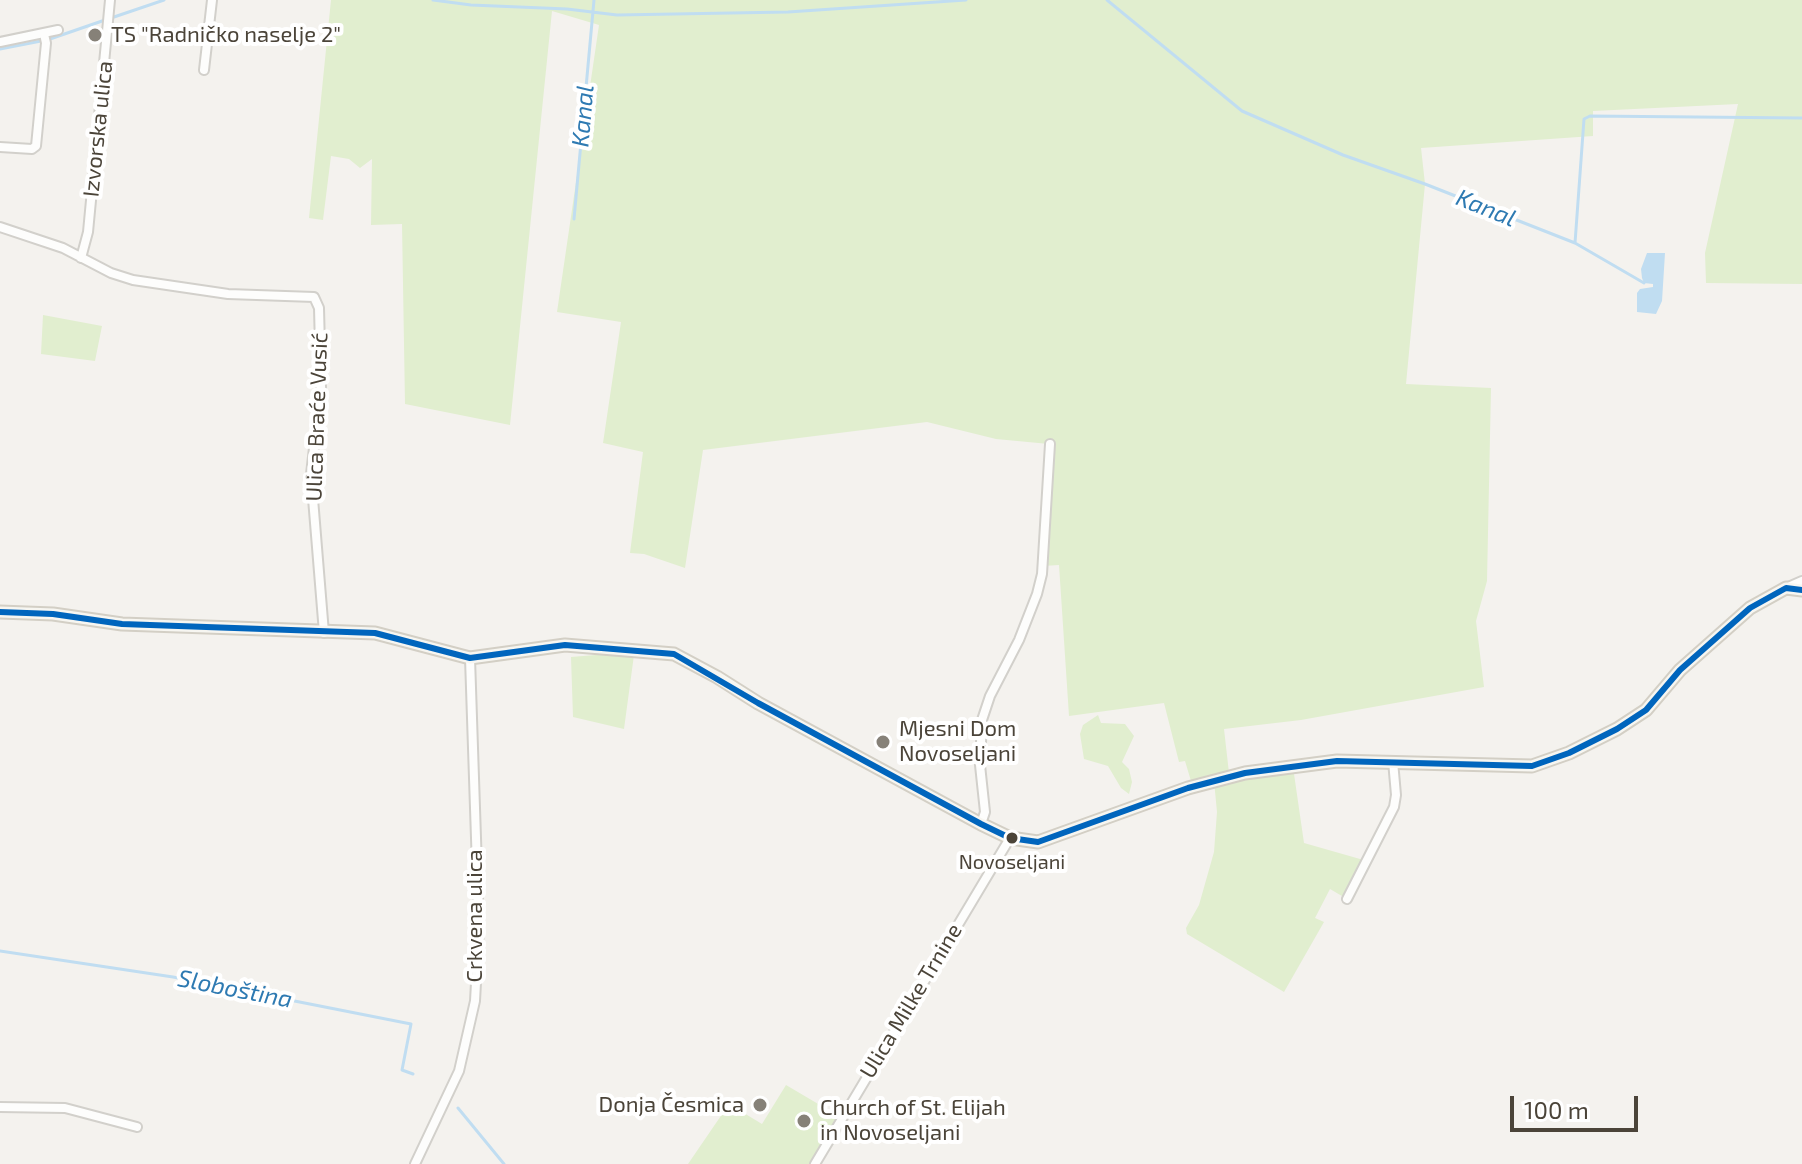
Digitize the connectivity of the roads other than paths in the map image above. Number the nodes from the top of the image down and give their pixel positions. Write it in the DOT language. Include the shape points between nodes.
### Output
graph roads {
  1 [pos="110,0"];
  2 [pos="212,0"];
  3 [pos="58,30"];
  4 [pos="44,34"];
  5 [pos="0,42"];
  6 [pos="204,70"];
  7 [pos="0,147"];
  8 [pos="0,227"];
  9 [pos="81,258"];
  10 [pos="1050,444"];
  11 [pos="1802,581"];
  12 [pos="1786,588"];
  13 [pos="1802,590"];
  14 [pos="0,612"];
  15 [pos="324,633"];
  16 [pos="470,658"];
  17 [pos="1393,761"];
  18 [pos="981,824"];
  19 [pos="1010,838"];
  20 [pos="1347,899"];
  21 [pos="0,1107"];
  22 [pos="137,1127"];
  23 [pos="415,1164"];
  24 [pos="815,1164"];
  1 -- 9 [label="street, Izvorska ulica" via="88,232"];
  2 -- 6 [label="street"];
  3 -- 4 [label="street"];
  4 -- 5 [label="street"];
  4 -- 7 [label="street" via="36,146"];
  8 -- 9 [label="street"];
  9 -- 15 [label="street, Ulica Braće Vusić" via="137,281 228,294 314,297 319,308 321,387 311,474"];
  10 -- 18 [label="street" via="1042,574 982,720"];
  11 -- 12 [label="street"];
  12 -- 13 [label="main road"];
  12 -- 17 [label="main road" via="1750,608 1680,670 1646,710 1569,753 1532,766"];
  14 -- 15 [label="main road" via="122,624"];
  15 -- 16 [label="main road" via="375,633"];
  16 -- 18 [label="main road" via="565,645 674,654"];
  16 -- 23 [label="street, Crkvena ulica" via="479,928 475,1001 459,1071"];
  17 -- 19 [label="main road" via="1337,761 1245,773 1038,842"];
  17 -- 20 [label="street" via="1394,807"];
  18 -- 19 [label="main road"];
  19 -- 24 [label="street, Ulica Milke Trnine"];
  21 -- 22 [label="street" via="65,1108"];
}
